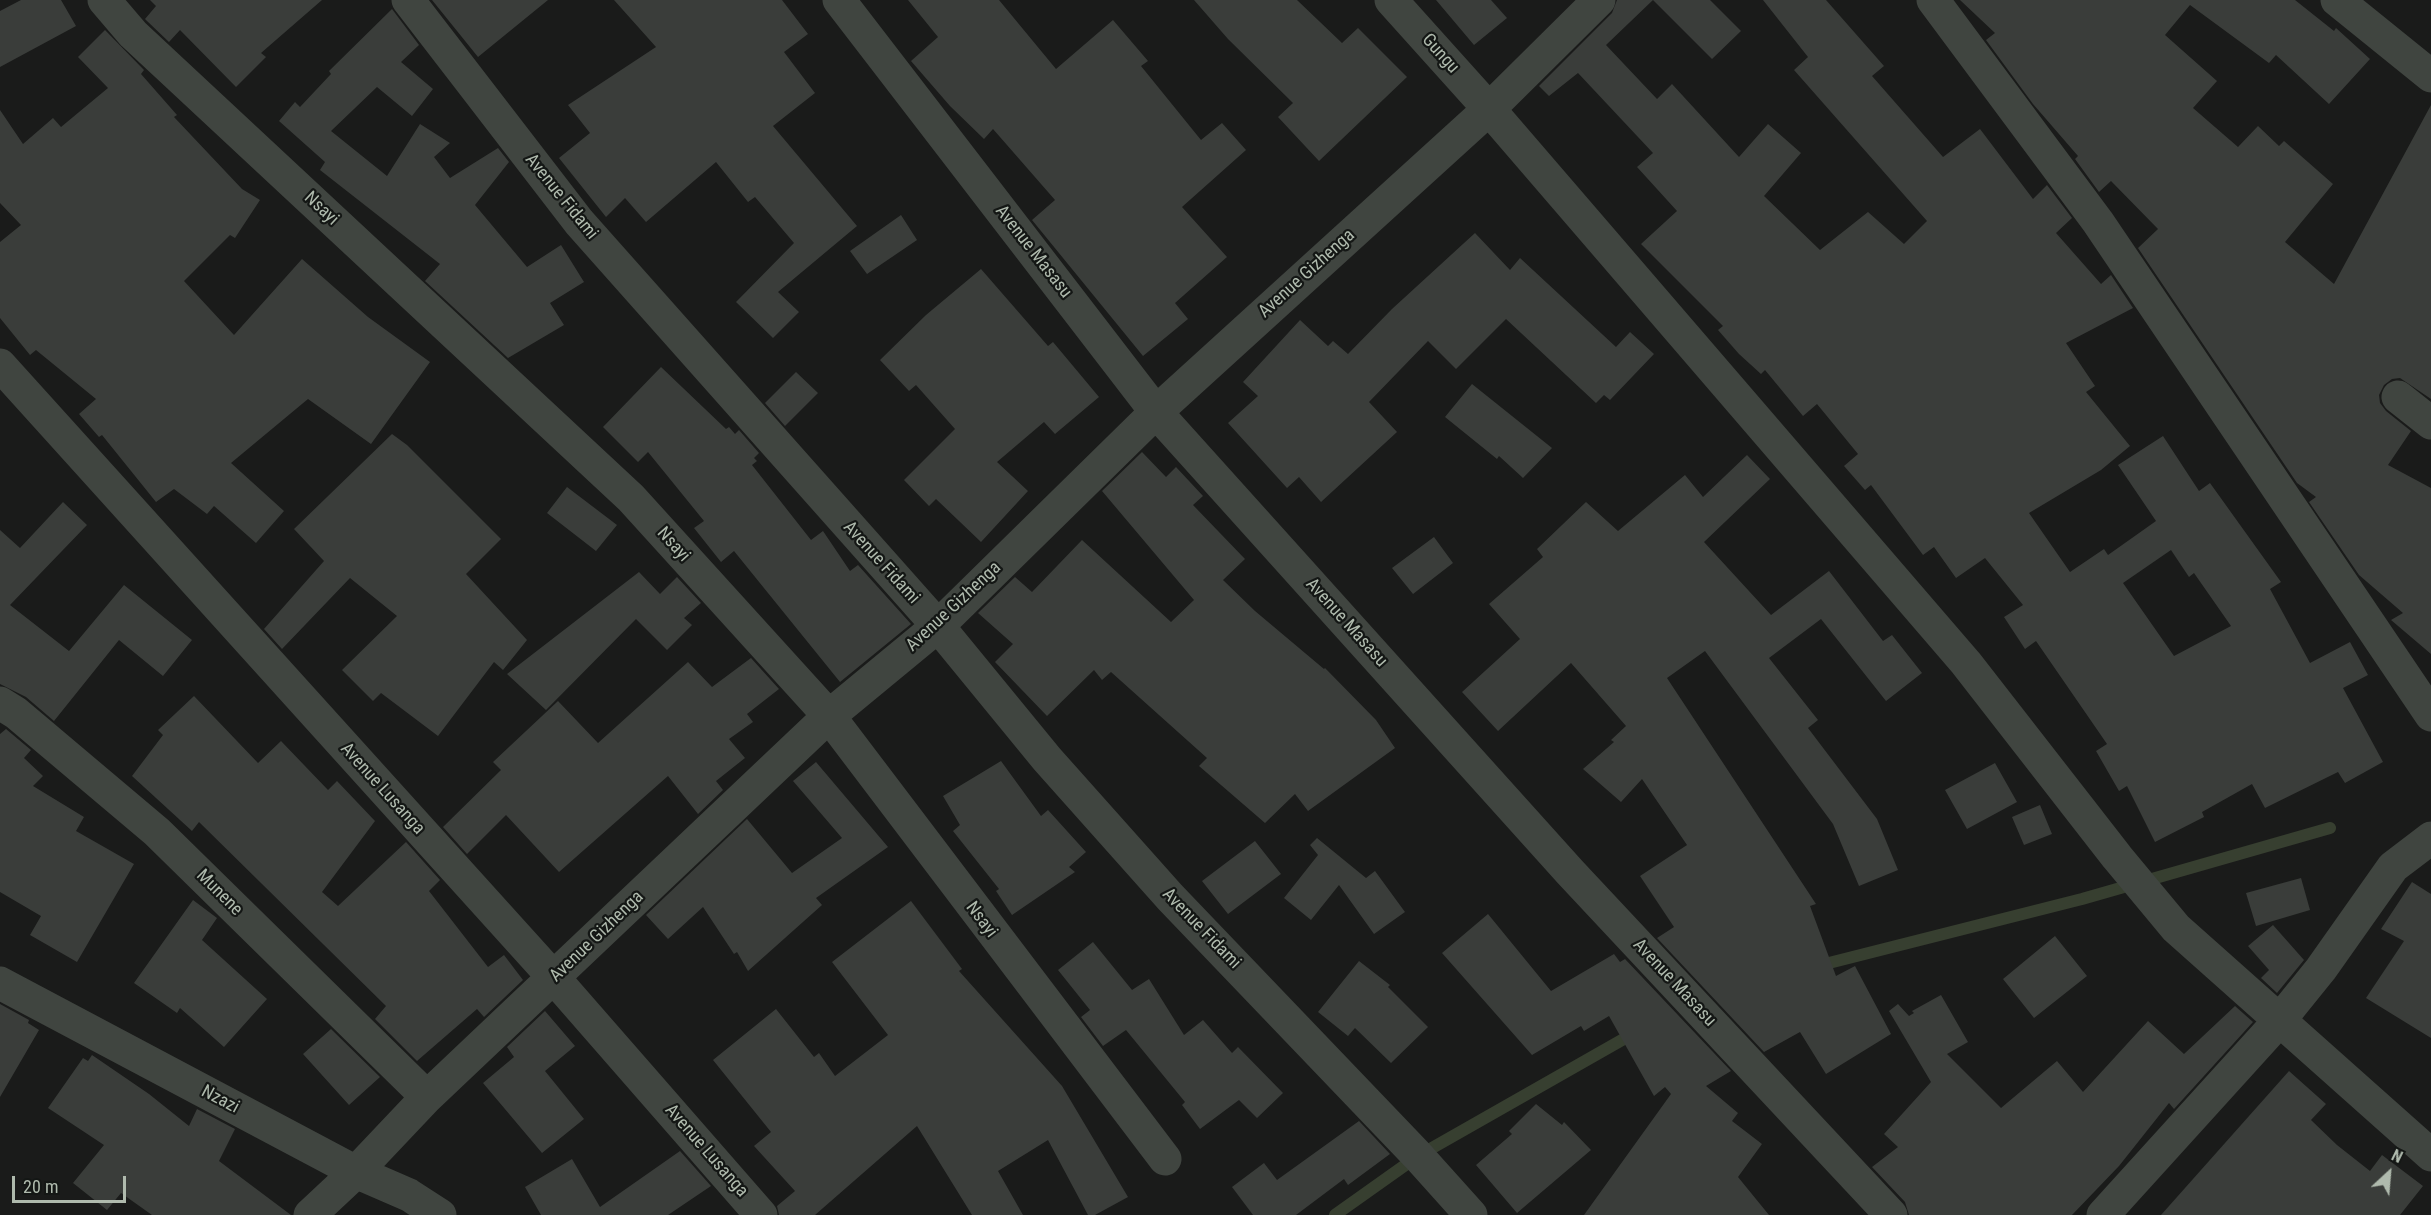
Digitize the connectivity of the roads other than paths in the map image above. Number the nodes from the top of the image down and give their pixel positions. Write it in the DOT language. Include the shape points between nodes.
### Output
graph roads {
  1 [pos="104,0"];
  2 [pos="408,0"];
  3 [pos="839,0"];
  4 [pos="1391,0"];
  5 [pos="1599,0"];
  6 [pos="1933,0"];
  7 [pos="2337,0"];
  8 [pos="2431,76"];
  9 [pos="1489,109"];
  10 [pos="0,365"];
  11 [pos="2398,397"];
  12 [pos="1156,412"];
  13 [pos="2431,423"];
  14 [pos="938,626"];
  15 [pos="0,703"];
  16 [pos="829,716"];
  17 [pos="2431,716"];
  18 [pos="2431,838"];
  19 [pos="554,978"];
  20 [pos="0,983"];
  21 [pos="2278,1021"];
  22 [pos="427,1097"];
  23 [pos="2431,1155"];
  24 [pos="1165,1159"];
  25 [pos="356,1172"];
  26 [pos="310,1215"];
  27 [pos="440,1215"];
  28 [pos="761,1215"];
  29 [pos="1471,1215"];
  30 [pos="1891,1215"];
  31 [pos="2103,1215"];
  1 -- 16 [label="street, Nsayi" via="133,34 631,498"];
  2 -- 14 [label="street, Avenue Fidami" via="579,222"];
  3 -- 12 [label="street, Avenue Masasu"];
  4 -- 9 [label="street, Gungu"];
  5 -- 9 [label="street, Avenue Gizhenga"];
  6 -- 17 [label="street" via="2098,222"];
  7 -- 8 [label="street"];
  9 -- 12 [label="street, Avenue Gizhenga"];
  9 -- 21 [label="street, Gungu" via="1966,663 2176,928"];
  10 -- 19 [label="street, Avenue Lusanga"];
  11 -- 13 [label="street"];
  12 -- 14 [label="street, Avenue Gizhenga"];
  12 -- 30 [label="street, Avenue Masasu" via="1570,872"];
  14 -- 16 [label="street, Avenue Gizhenga"];
  14 -- 29 [label="street, Avenue Fidami" via="1047,759 1170,897"];
  15 -- 22 [label="street, Munene" via="157,832"];
  16 -- 19 [label="street, Avenue Gizhenga"];
  16 -- 24 [label="street, Nsayi"];
  18 -- 21 [label="street" via="2393,867 2321,969"];
  19 -- 22 [label="street, Avenue Gizhenga"];
  19 -- 28 [label="street, Avenue Lusanga"];
  20 -- 25 [label="street, Nzazi"];
  21 -- 23 [label="street, Gungu"];
  21 -- 31 [label="street"];
  22 -- 25 [label="street, Avenue Gizhenga"];
  25 -- 26 [label="street, Avenue Gizhenga"];
  25 -- 27 [label="street, Nzazi" via="409,1195"];
}
